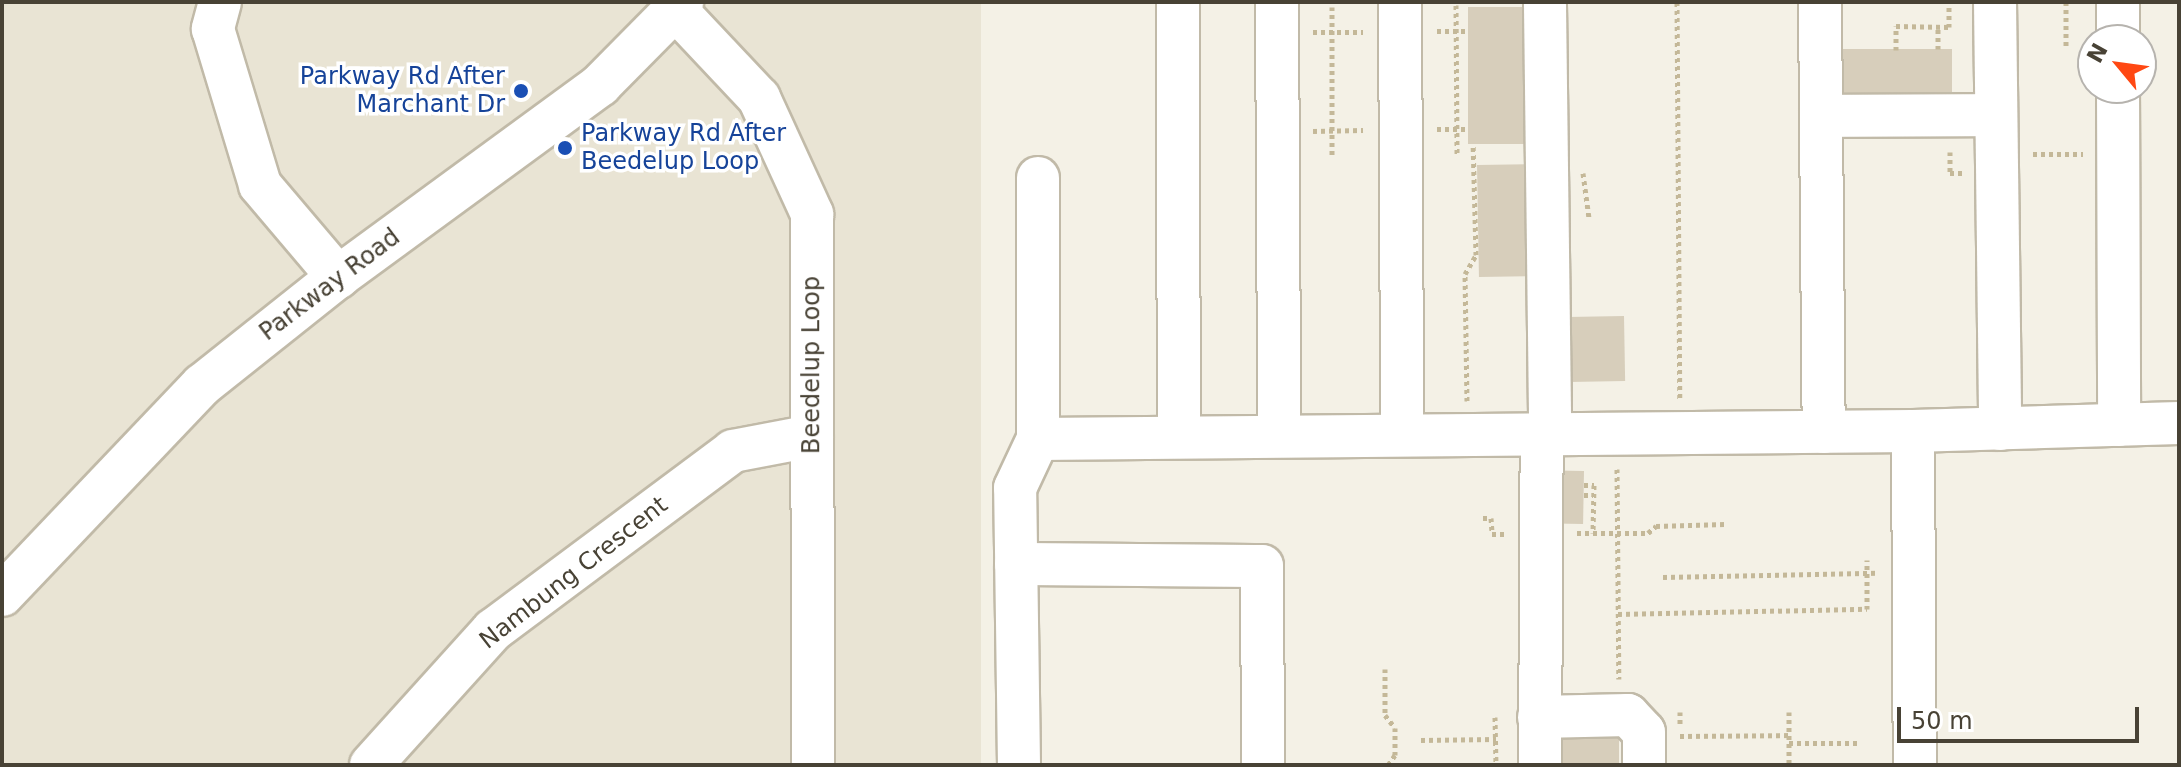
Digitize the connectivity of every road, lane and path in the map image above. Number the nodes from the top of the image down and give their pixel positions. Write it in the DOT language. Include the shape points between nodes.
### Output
graph roads {
  1 [pos="220,2"];
  2 [pos="1178,2"];
  3 [pos="1277,2"];
  4 [pos="1400,2"];
  5 [pos="1677,2"];
  6 [pos="1820,2"];
  7 [pos="1949,2"];
  8 [pos="1995,2"];
  9 [pos="2066,2"];
  10 [pos="2118,2"];
  11 [pos="1456,5"];
  12 [pos="1545,5"];
  13 [pos="679,6"];
  14 [pos="1332,7"];
  15 [pos="2118,24"];
  16 [pos="1938,27"];
  17 [pos="2066,48"];
  18 [pos="1938,49"];
  19 [pos="1896,50"];
  20 [pos="2118,104"];
  21 [pos="1821,116"];
  22 [pos="1996,134"];
  23 [pos="1473,144"];
  24 [pos="1950,154"];
  25 [pos="2118,154"];
  26 [pos="1332,155"];
  27 [pos="1457,155"];
  28 [pos="1038,178"];
  29 [pos="338,277"];
  30 [pos="1664,402"];
  31 [pos="1481,403"];
  32 [pos="2179,423"];
  33 [pos="2119,425"];
  34 [pos="2000,429"];
  35 [pos="1913,431"];
  36 [pos="1824,432"];
  37 [pos="1616,433"];
  38 [pos="1546,434"];
  39 [pos="1402,435"];
  40 [pos="812,436"];
  41 [pos="1279,436"];
  42 [pos="1179,437"];
  43 [pos="1038,439"];
  44 [pos="1584,485"];
  45 [pos="1584,495"];
  46 [pos="1593,495"];
  47 [pos="1483,518"];
  48 [pos="1725,524"];
  49 [pos="1541,533"];
  50 [pos="1593,533"];
  51 [pos="1617,533"];
  52 [pos="1867,560"];
  53 [pos="1016,564"];
  54 [pos="1867,573"];
  55 [pos="1878,573"];
  56 [pos="1663,577"];
  57 [pos="2,595"];
  58 [pos="1618,614"];
  59 [pos="1385,669"];
  60 [pos="1789,712"];
  61 [pos="1619,715"];
  62 [pos="1495,717"];
  63 [pos="1539,717"];
  64 [pos="1789,735"];
  65 [pos="1680,736"];
  66 [pos="1496,739"];
  67 [pos="1421,740"];
  68 [pos="1789,743"];
  69 [pos="1860,743"];
  70 [pos="371,765"];
  71 [pos="813,765"];
  72 [pos="1019,765"];
  73 [pos="1263,765"];
  74 [pos="1388,765"];
  75 [pos="1496,765"];
  76 [pos="1540,765"];
  77 [pos="1644,765"];
  78 [pos="1789,765"];
  79 [pos="1915,765"];
  1 -- 29 [label="street" via="213,29 260,185"];
  2 -- 42 [label="street"];
  3 -- 41 [label="street"];
  4 -- 39 [label="street"];
  5 -- 30 [label="path" via="1680,402"];
  6 -- 21 [label="street"];
  7 -- 16 [label="path" via="1949,27"];
  8 -- 22 [label="street"];
  9 -- 17 [label="path"];
  10 -- 15 [label="street"];
  11 -- 27 [label="path"];
  12 -- 38 [label="street"];
  13 -- 29 [label="street, Parkway Road" via="600,85"];
  13 -- 40 [label="street, Beedelup Loop" via="759,98 812,214"];
  14 -- 26 [label="path"];
  16 -- 18 [label="path"];
  16 -- 19 [label="path" via="1896,26"];
  20 -- 25 [label="street"];
  21 -- 22 [label="street"];
  21 -- 36 [label="street"];
  22 -- 24 [label="path"];
  22 -- 25 [label="path"];
  22 -- 34 [label="street"];
  23 -- 31 [label="path" via="1476,255 1465,274 1467,403"];
  25 -- 33 [label="street"];
  28 -- 43 [label="street"];
  29 -- 57 [label="street, Parkway Road" via="202,385"];
  32 -- 33 [label="street"];
  33 -- 34 [label="street"];
  34 -- 35 [label="street"];
  35 -- 36 [label="street"];
  35 -- 79 [label="street"];
  36 -- 37 [label="street"];
  37 -- 38 [label="street"];
  37 -- 51 [label="path"];
  38 -- 39 [label="street"];
  38 -- 49 [label="street"];
  39 -- 41 [label="street"];
  40 -- 70 [label="street, Nambung Crescent" via="733,451 493,630"];
  40 -- 71 [label="street, Beedelup Loop"];
  41 -- 42 [label="street"];
  42 -- 43 [label="street"];
  43 -- 53 [label="street" via="1015,488"];
  44 -- 46 [label="path" via="1594,485"];
  45 -- 46 [label="path"];
  46 -- 50 [label="path"];
  47 -- 49 [label="path" via="1491,518 1492,534"];
  48 -- 51 [label="path"];
  49 -- 50 [label="path"];
  49 -- 63 [label="street"];
  50 -- 51 [label="path"];
  51 -- 58 [label="path"];
  52 -- 54 [label="path"];
  53 -- 72 [label="street"];
  53 -- 73 [label="street" via="1262,566"];
  54 -- 55 [label="path"];
  54 -- 56 [label="path"];
  54 -- 58 [label="path" via="1867,609"];
  58 -- 61 [label="path"];
  59 -- 74 [label="path" via="1385,715 1395,728 1395,755"];
  60 -- 64 [label="path"];
  61 -- 63 [label="street"];
  61 -- 77 [label="street" via="1628,715 1644,732"];
  62 -- 66 [label="path"];
  63 -- 76 [label="street"];
  64 -- 65 [label="path"];
  64 -- 68 [label="path"];
  66 -- 67 [label="path"];
  66 -- 75 [label="path"];
  68 -- 69 [label="path"];
  68 -- 78 [label="path"];
}
